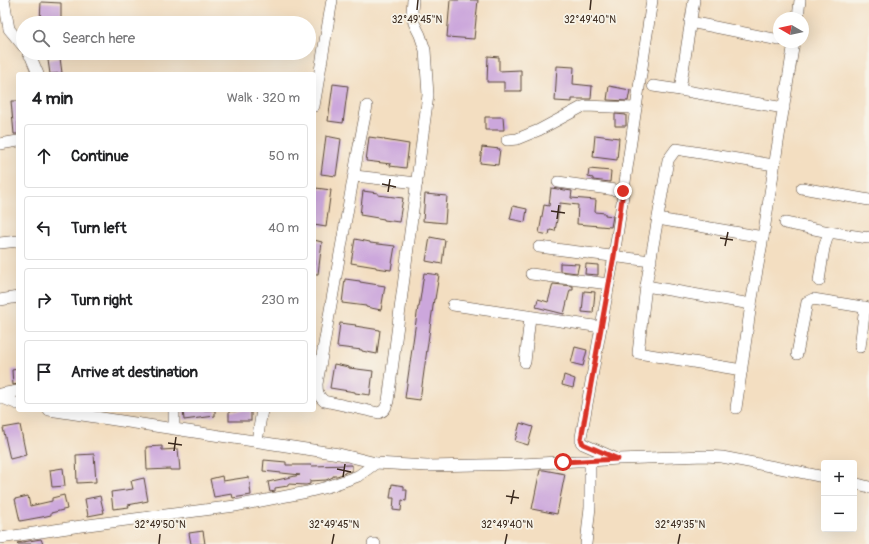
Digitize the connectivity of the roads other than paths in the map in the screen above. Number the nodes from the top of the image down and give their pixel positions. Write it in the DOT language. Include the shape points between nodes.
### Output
graph roads {
  1 [pos="4,0"];
  2 [pos="332,0"];
  3 [pos="413,0"];
  4 [pos="652,0"];
  5 [pos="694,0"];
  6 [pos="800,0"];
  7 [pos="799,12"];
  8 [pos="690,22"];
  9 [pos="4,30"];
  10 [pos="773,39"];
  11 [pos="16,40"];
  12 [pos="792,48"];
  13 [pos="32,60"];
  14 [pos="37,72"];
  15 [pos="653,86"];
  16 [pos="680,90"];
  17 [pos="316,94"];
  18 [pos="367,106"];
  19 [pos="635,108"];
  20 [pos="784,108"];
  21 [pos="507,140"];
  22 [pos="16,141"];
  23 [pos="0,144"];
  24 [pos="774,165"];
  25 [pos="355,176"];
  26 [pos="558,182"];
  27 [pos="417,183"];
  28 [pos="802,188"];
  29 [pos="623,191"];
  30 [pos="869,200"];
  31 [pos="658,219"];
  32 [pos="785,223"];
  33 [pos="829,232"];
  34 [pos="763,237"];
  35 [pos="869,237"];
  36 [pos="16,241"];
  37 [pos="0,243"];
  38 [pos="539,247"];
  39 [pos="614,256"];
  40 [pos="651,262"];
  41 [pos="531,274"];
  42 [pos="819,281"];
  43 [pos="609,284"];
  44 [pos="646,286"];
  45 [pos="16,297"];
  46 [pos="0,300"];
  47 [pos="751,304"];
  48 [pos="453,305"];
  49 [pos="867,308"];
  50 [pos="530,317"];
  51 [pos="601,327"];
  52 [pos="860,347"];
  53 [pos="797,354"];
  54 [pos="525,362"];
  55 [pos="742,370"];
  56 [pos="16,391"];
  57 [pos="0,394"];
  58 [pos="0,397"];
  59 [pos="16,403"];
  60 [pos="736,408"];
  61 [pos="63,412"];
  62 [pos="174,412"];
  63 [pos="262,412"];
  64 [pos="174,428"];
  65 [pos="257,441"];
  66 [pos="618,459"];
  67 [pos="590,461"];
  68 [pos="376,463"];
  69 [pos="821,476"];
  70 [pos="857,484"];
  71 [pos="869,487"];
  72 [pos="0,538"];
  73 [pos="586,544"];
  1 -- 9 [label="street"];
  2 -- 17 [label="street"];
  3 -- 27 [label="street" via="414,23 425,50 428,95"];
  4 -- 19 [label="street"];
  5 -- 8 [label="street"];
  6 -- 7 [label="street"];
  8 -- 10 [label="street"];
  8 -- 16 [label="street"];
  9 -- 11 [label="street"];
  12 -- 20 [label="street"];
  13 -- 14 [label="street"];
  15 -- 16 [label="street"];
  16 -- 20 [label="street"];
  18 -- 25 [label="street"];
  19 -- 21 [label="street" via="586,106 539,130 517,139"];
  19 -- 29 [label="street"];
  20 -- 24 [label="street"];
  22 -- 23 [label="street"];
  24 -- 31 [label="street" via="676,149 668,160"];
  24 -- 34 [label="street"];
  25 -- 27 [label="street"];
  25 -- 27 [label="street" via="317,392 324,401 379,413 388,401"];
  26 -- 29 [label="street"];
  28 -- 30 [label="street"];
  29 -- 39 [label="street"];
  31 -- 34 [label="street"];
  31 -- 40 [label="street"];
  32 -- 33 [label="street"];
  33 -- 35 [label="street"];
  33 -- 42 [label="street"];
  34 -- 47 [label="street"];
  36 -- 37 [label="street"];
  38 -- 39 [label="street"];
  39 -- 40 [label="street"];
  39 -- 43 [label="street"];
  40 -- 44 [label="street"];
  41 -- 43 [label="street"];
  43 -- 51 [label="street"];
  44 -- 47 [label="street"];
  44 -- 55 [label="street" via="638,354"];
  45 -- 46 [label="street"];
  47 -- 55 [label="street"];
  48 -- 50 [label="street"];
  49 -- 52 [label="street"];
  49 -- 53 [label="street" via="813,299 807,302"];
  50 -- 51 [label="street"];
  50 -- 54 [label="street"];
  51 -- 66 [label="street" via="581,439 583,444"];
  55 -- 60 [label="street"];
  56 -- 57 [label="street"];
  58 -- 59 [label="street"];
  61 -- 64 [label="street"];
  62 -- 64 [label="street"];
  63 -- 65 [label="street"];
  64 -- 65 [label="street"];
  65 -- 68 [label="street" via="339,454"];
  66 -- 67 [label="street"];
  66 -- 69 [label="street" via="722,457"];
  67 -- 68 [label="street" via="433,466"];
  67 -- 73 [label="street" via="590,507"];
  68 -- 72 [label="street" via="358,476 307,492 235,506"];
  70 -- 71 [label="street"];
}
